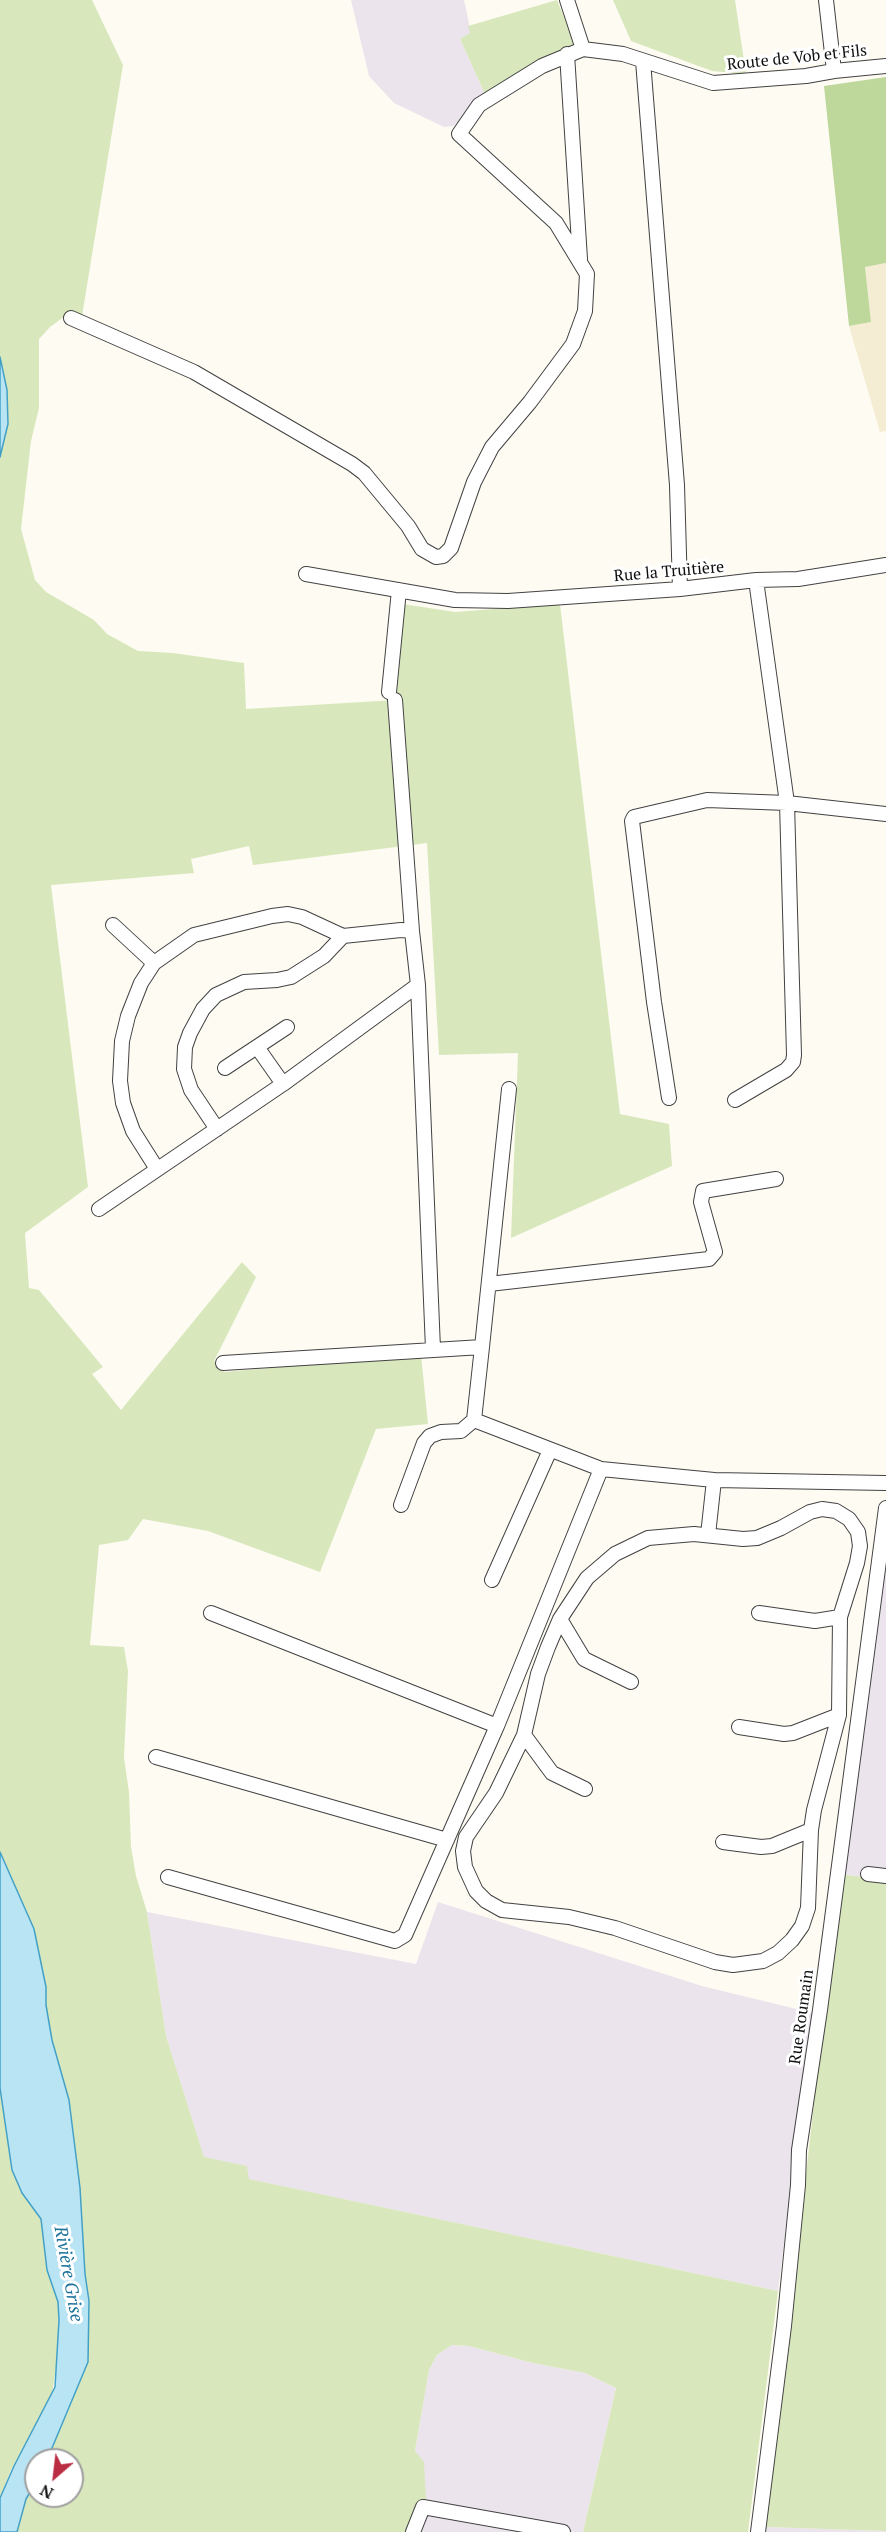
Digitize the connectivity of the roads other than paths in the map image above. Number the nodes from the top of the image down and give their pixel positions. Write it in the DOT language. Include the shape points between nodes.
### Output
graph roads {
  1 [pos="567,0"];
  2 [pos="826,0"];
  3 [pos="583,49"];
  4 [pos="567,54"];
  5 [pos="643,61"];
  6 [pos="886,66"];
  7 [pos="834,70"];
  8 [pos="580,263"];
  9 [pos="71,318"];
  10 [pos="886,565"];
  11 [pos="306,574"];
  12 [pos="756,580"];
  13 [pos="680,589"];
  14 [pos="399,590"];
  15 [pos="787,803"];
  16 [pos="886,814"];
  17 [pos="113,925"];
  18 [pos="412,932"];
  19 [pos="343,936"];
  20 [pos="154,963"];
  21 [pos="418,985"];
  22 [pos="287,1027"];
  23 [pos="257,1047"];
  24 [pos="225,1068"];
  25 [pos="283,1084"];
  26 [pos="509,1089"];
  27 [pos="669,1098"];
  28 [pos="735,1100"];
  29 [pos="217,1128"];
  30 [pos="157,1169"];
  31 [pos="776,1179"];
  32 [pos="99,1209"];
  33 [pos="489,1284"];
  34 [pos="482,1347"];
  35 [pos="433,1349"];
  36 [pos="223,1363"];
  37 [pos="474,1420"];
  38 [pos="550,1450"];
  39 [pos="601,1469"];
  40 [pos="714,1480"];
  41 [pos="886,1483"];
  42 [pos="401,1505"];
  43 [pos="886,1508"];
  44 [pos="708,1535"];
  45 [pos="492,1580"];
  46 [pos="211,1613"];
  47 [pos="759,1613"];
  48 [pos="840,1617"];
  49 [pos="560,1619"];
  50 [pos="631,1682"];
  51 [pos="839,1715"];
  52 [pos="497,1726"];
  53 [pos="739,1727"];
  54 [pos="524,1735"];
  55 [pos="156,1757"];
  56 [pos="585,1789"];
  57 [pos="811,1830"];
  58 [pos="447,1840"];
  59 [pos="723,1842"];
  60 [pos="868,1874"];
  61 [pos="886,1876"];
  62 [pos="168,1877"];
  63 [pos="413,2532"];
  64 [pos="563,2532"];
  65 [pos="758,2532"];
  1 -- 3 [label="street"];
  2 -- 7 [label="street"];
  3 -- 4 [label="street, Route de Vob et Fils"];
  3 -- 5 [label="street, Route de Vob et Fils"];
  4 -- 8 [label="street"];
  4 -- 8 [label="street, Route de Vob et Fils" via="479,105 459,134 556,223"];
  5 -- 7 [label="street, Route de Vob et Fils" via="713,83"];
  5 -- 13 [label="street" via="677,485"];
  6 -- 7 [label="street, Route de Vob et Fils"];
  8 -- 9 [label="street" via="587,274 585,311 573,344 492,447 474,482 451,548 443,556 422,549 408,526 352,464 194,372"];
  10 -- 12 [label="street, Rue la Truitière" via="798,579"];
  11 -- 14 [label="street, Rue la Truitière"];
  12 -- 13 [label="street, Rue la Truitière"];
  12 -- 15 [label="street"];
  13 -- 14 [label="street, Rue la Truitière" via="508,601 455,600"];
  14 -- 18 [label="street" via="392,696"];
  15 -- 16 [label="street"];
  15 -- 27 [label="street" via="707,800 637,814 632,821"];
  15 -- 28 [label="street" via="793,1062"];
  17 -- 20 [label="street"];
  18 -- 19 [label="street"];
  18 -- 21 [label="street"];
  19 -- 20 [label="street" via="302,917 272,916 194,935"];
  19 -- 29 [label="street" via="324,956 291,977 244,982 216,995 203,1008 185,1047 184,1069 191,1090"];
  20 -- 30 [label="street" via="141,983 129,1016 122,1041 120,1081 133,1131"];
  21 -- 25 [label="street"];
  21 -- 35 [label="street"];
  22 -- 23 [label="street"];
  23 -- 24 [label="street"];
  23 -- 25 [label="street"];
  25 -- 29 [label="street"];
  26 -- 33 [label="street"];
  29 -- 30 [label="street"];
  30 -- 32 [label="street"];
  31 -- 33 [label="street" via="703,1191 701,1202 715,1252 710,1259"];
  33 -- 34 [label="street"];
  34 -- 35 [label="street"];
  34 -- 37 [label="street"];
  35 -- 36 [label="street"];
  37 -- 38 [label="street"];
  37 -- 42 [label="street" via="461,1431 430,1436"];
  38 -- 39 [label="street"];
  38 -- 45 [label="street"];
  39 -- 40 [label="street"];
  39 -- 52 [label="street"];
  40 -- 41 [label="street"];
  40 -- 44 [label="street"];
  43 -- 65 [label="street, Rue Roumain" via="799,2150 784,2326"];
  44 -- 48 [label="street" via="757,1538 822,1509 849,1519 858,1532 860,1546"];
  44 -- 49 [label="street" via="656,1536 632,1544 587,1578"];
  46 -- 52 [label="street"];
  47 -- 48 [label="street" via="815,1621"];
  48 -- 51 [label="street"];
  49 -- 50 [label="street" via="584,1659"];
  49 -- 54 [label="street" via="538,1674"];
  51 -- 53 [label="street" via="793,1733"];
  51 -- 57 [label="street"];
  52 -- 58 [label="street"];
  54 -- 56 [label="street" via="552,1773"];
  54 -- 57 [label="street" via="495,1793 466,1837 464,1851 465,1867 476,1891 502,1910 569,1917 724,1963 763,1961 785,1946 802,1926 810,1893"];
  55 -- 58 [label="street"];
  57 -- 59 [label="street" via="772,1846"];
  58 -- 62 [label="street" via="405,1935 395,1941"];
  60 -- 61 [label="street"];
  63 -- 64 [label="street" via="423,2507"];
}
